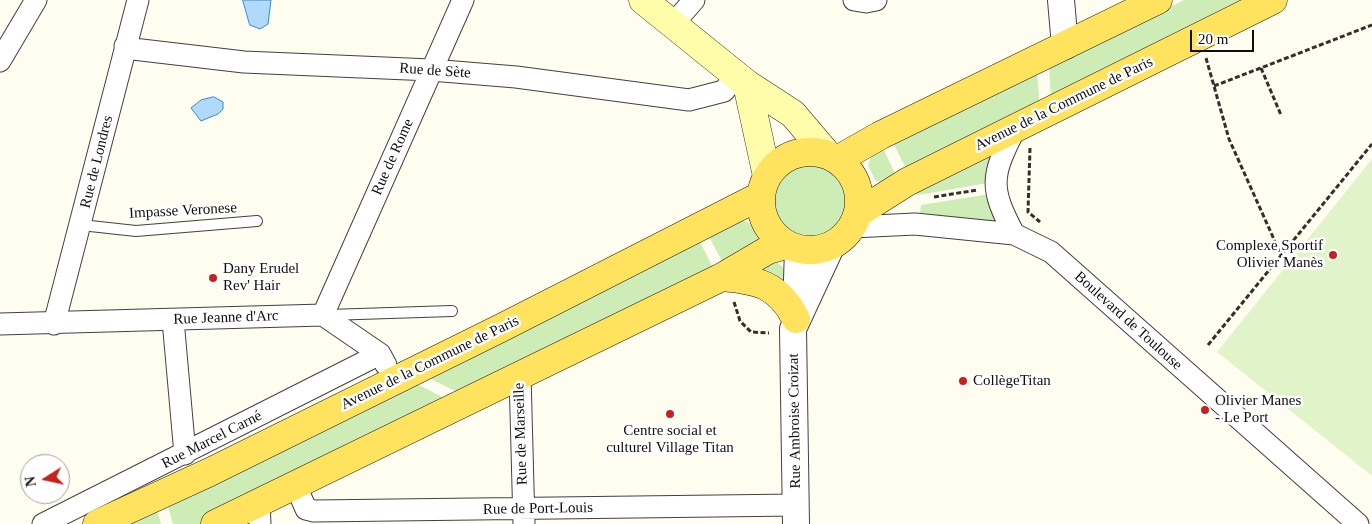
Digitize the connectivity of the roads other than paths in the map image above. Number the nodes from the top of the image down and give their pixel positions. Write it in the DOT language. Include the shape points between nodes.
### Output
graph roads {
  1 [pos="36,0"];
  2 [pos="643,0"];
  3 [pos="694,0"];
  4 [pos="854,0"];
  5 [pos="876,0"];
  6 [pos="1061,0"];
  7 [pos="1158,0"];
  8 [pos="1273,0"];
  9 [pos="136,1"];
  10 [pos="461,1"];
  11 [pos="673,24"];
  12 [pos="126,46"];
  13 [pos="1065,46"];
  14 [pos="0,61"];
  15 [pos="431,70"];
  16 [pos="742,80"];
  17 [pos="1022,137"];
  18 [pos="832,157"];
  19 [pos="764,186"];
  20 [pos="855,220"];
  21 [pos="257,221"];
  22 [pos="81,225"];
  23 [pos="1014,234"];
  24 [pos="831,247"];
  25 [pos="792,248"];
  26 [pos="727,287"];
  27 [pos="452,311"];
  28 [pos="324,315"];
  29 [pos="173,320"];
  30 [pos="0,324"];
  31 [pos="54,324"];
  32 [pos="786,327"];
  33 [pos="380,354"];
  34 [pos="520,375"];
  35 [pos="394,380"];
  36 [pos="191,451"];
  37 [pos="210,472"];
  38 [pos="295,484"];
  39 [pos="259,513"];
  40 [pos="796,515"];
  41 [pos="523,517"];
  42 [pos="358,518"];
  43 [pos="44,524"];
  44 [pos="97,524"];
  45 [pos="215,524"];
  46 [pos="1358,524"];
  1 -- 14 [label="street"];
  2 -- 11 [label="main road"];
  3 -- 11 [label="street"];
  4 -- 5 [label="street"];
  6 -- 13 [label="street"];
  7 -- 13 [label="main road"];
  8 -- 17 [label="main road, Avenue de la Commune de Paris"];
  9 -- 12 [label="street, Rue de Londres"];
  10 -- 15 [label="street, Rue de Rome"];
  11 -- 16 [label="main road"];
  12 -- 15 [label="street, Rue de Sète" via="244,62"];
  12 -- 22 [label="street, Rue de Londres"];
  13 -- 18 [label="main road"];
  15 -- 16 [label="street, Rue de Sète" via="516,77 689,100 724,90"];
  15 -- 28 [label="street, Rue de Rome"];
  16 -- 18 [label="main road" via="793,114"];
  16 -- 19 [label="main road"];
  17 -- 20 [label="main road, Avenue de la Commune de Paris" via="907,182"];
  17 -- 23 [label="street" via="998,162 995,187 1000,208"];
  18 -- 19 [label="main road" via="810,151 793,154 778,163"];
  18 -- 20 [label="main road" via="852,174 859,193"];
  19 -- 25 [label="main road" via="762,216 771,232"];
  19 -- 35 [label="main road, Avenue de la Commune de Paris"];
  20 -- 23 [label="street, Boulevard de Toulouse"];
  20 -- 24 [label="main road" via="839,242"];
  21 -- 22 [label="lane, Impasse Veronese" via="136,231"];
  22 -- 31 [label="street, Rue de Londres"];
  23 -- 46 [label="street, Boulevard de Toulouse" via="1051,252"];
  24 -- 25 [label="main road" via="815,251"];
  24 -- 32 [label="street, Rue Ambroise Croizat"];
  25 -- 26 [label="main road" via="768,250"];
  25 -- 32 [label="street, Rue Ambroise Croizat"];
  26 -- 32 [label="main road" via="764,284 788,304"];
  26 -- 34 [label="main road"];
  27 -- 28 [label="lane, Rue Jeanne d'Arc"];
  28 -- 29 [label="street, Rue Jeanne d'Arc"];
  28 -- 33 [label="street"];
  29 -- 31 [label="street, Rue Jeanne d'Arc"];
  29 -- 36 [label="street"];
  30 -- 31 [label="street, Rue Jeanne d'Arc"];
  32 -- 40 [label="street, Rue Ambroise Croizat" via="793,329"];
  33 -- 35 [label="street"];
  33 -- 36 [label="street, Rue Marcel Carné"];
  34 -- 38 [label="main road"];
  34 -- 41 [label="street, Rue de Marseille"];
  35 -- 37 [label="main road, Avenue de la Commune de Paris"];
  36 -- 37 [label="street"];
  36 -- 43 [label="street, Rue Marcel Carné"];
  37 -- 44 [label="main road, Avenue de la Commune de Paris"];
  38 -- 39 [label="main road"];
  38 -- 42 [label="street, Rue de Port-Louis" via="306,509"];
  39 -- 45 [label="main road"];
  40 -- 41 [label="street, Rue de Port-Louis"];
  41 -- 42 [label="street, Rue de Port-Louis"];
}
